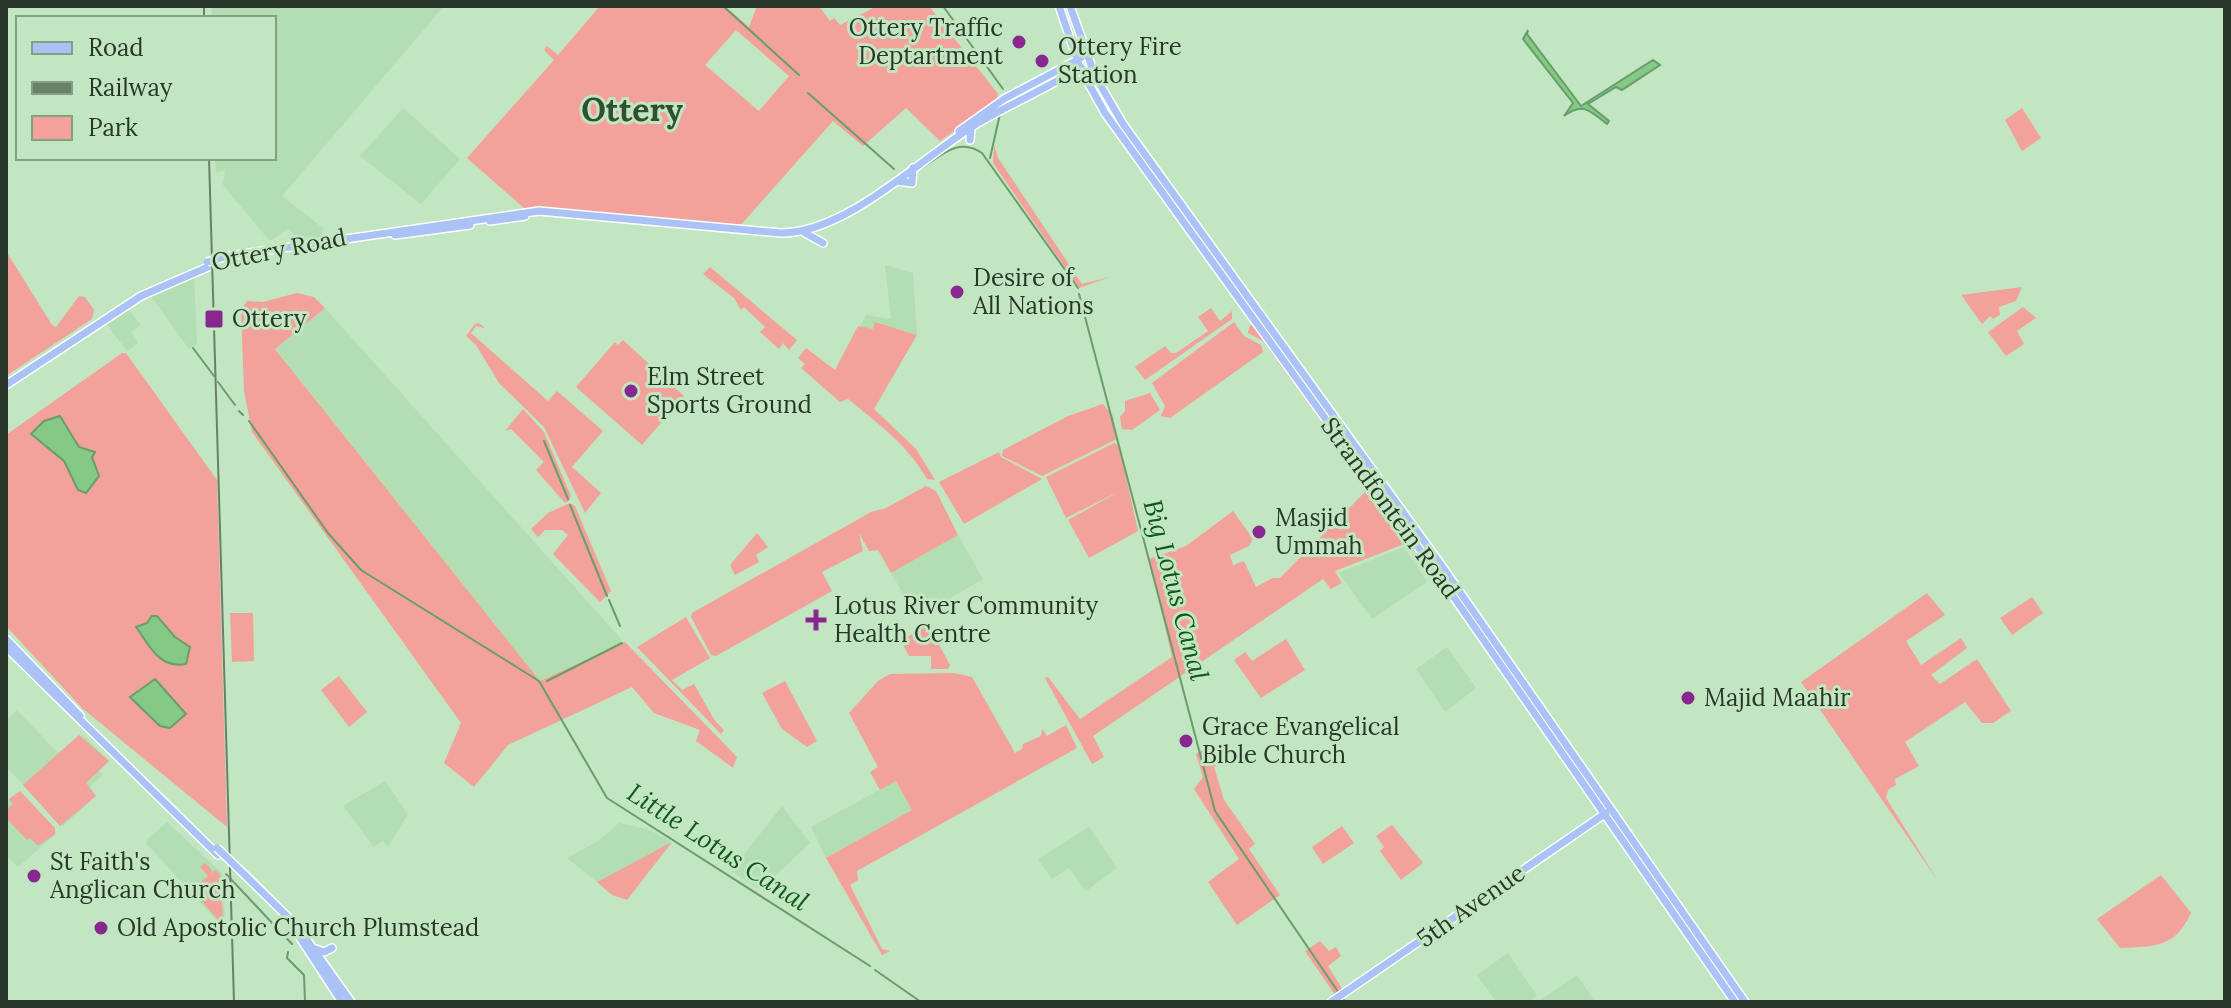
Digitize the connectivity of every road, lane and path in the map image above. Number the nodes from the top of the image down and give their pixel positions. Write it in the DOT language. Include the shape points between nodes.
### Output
graph roads {
  1 [pos="1059,6"];
  2 [pos="1070,6"];
  3 [pos="1088,57"];
  4 [pos="1079,64"];
  5 [pos="971,128"];
  6 [pos="970,140"];
  7 [pos="929,155"];
  8 [pos="802,232"];
  9 [pos="823,243"];
  10 [pos="6,383"];
  11 [pos="1325,405"];
  12 [pos="1339,437"];
  13 [pos="1487,631"];
  14 [pos="6,639"];
  15 [pos="6,647"];
  16 [pos="1502,670"];
  17 [pos="1533,724"];
  18 [pos="1547,730"];
  19 [pos="109,751"];
  20 [pos="122,776"];
  21 [pos="1608,812"];
  22 [pos="218,852"];
  23 [pos="247,879"];
  24 [pos="312,945"];
  25 [pos="332,948"];
  26 [pos="342,1002"];
  27 [pos="351,1002"];
  28 [pos="1331,1002"];
  29 [pos="1735,1002"];
  30 [pos="1745,1002"];
  1 -- 4 [label="main road, Strandfontein Road"];
  2 -- 3 [label="main road, Strandfontein Road"];
  3 -- 4 [label="main road"];
  3 -- 11 [label="main road, Strandfontein Road" via="1123,124"];
  4 -- 5 [label="main road"];
  4 -- 7 [label="main road" via="999,102"];
  4 -- 12 [label="main road, Strandfontein Road" via="1105,113"];
  5 -- 6 [label="main road"];
  5 -- 7 [label="main road"];
  7 -- 8 [label="main road, Ottery Road" via="911,172 912,183 901,179 847,216"];
  8 -- 9 [label="main road"];
  8 -- 10 [label="main road, Ottery Road, bridge" via="583,213 515,213 228,258 137,293"];
  11 -- 12 [label="main road"];
  11 -- 13 [label="main road, Strandfontein Road"];
  12 -- 16 [label="main road, Strandfontein Road"];
  13 -- 16 [label="main road" via="1484,635"];
  13 -- 21 [label="main road, Strandfontein Road"];
  14 -- 22 [label="main road"];
  15 -- 19 [label="main road"];
  16 -- 18 [label="main road, Strandfontein Road"];
  17 -- 18 [label="main road"];
  18 -- 21 [label="main road, Strandfontein Road"];
  19 -- 20 [label="main road" via="122,767"];
  19 -- 22 [label="main road"];
  21 -- 28 [label="main road, 5th Avenue"];
  21 -- 29 [label="main road, Strandfontein Road"];
  21 -- 30 [label="main road, Strandfontein Road"];
  22 -- 23 [label="main road, bridge"];
  23 -- 24 [label="main road"];
  23 -- 26 [label="main road" via="299,936"];
  24 -- 25 [label="main road" via="320,952"];
  24 -- 27 [label="main road"];
}
